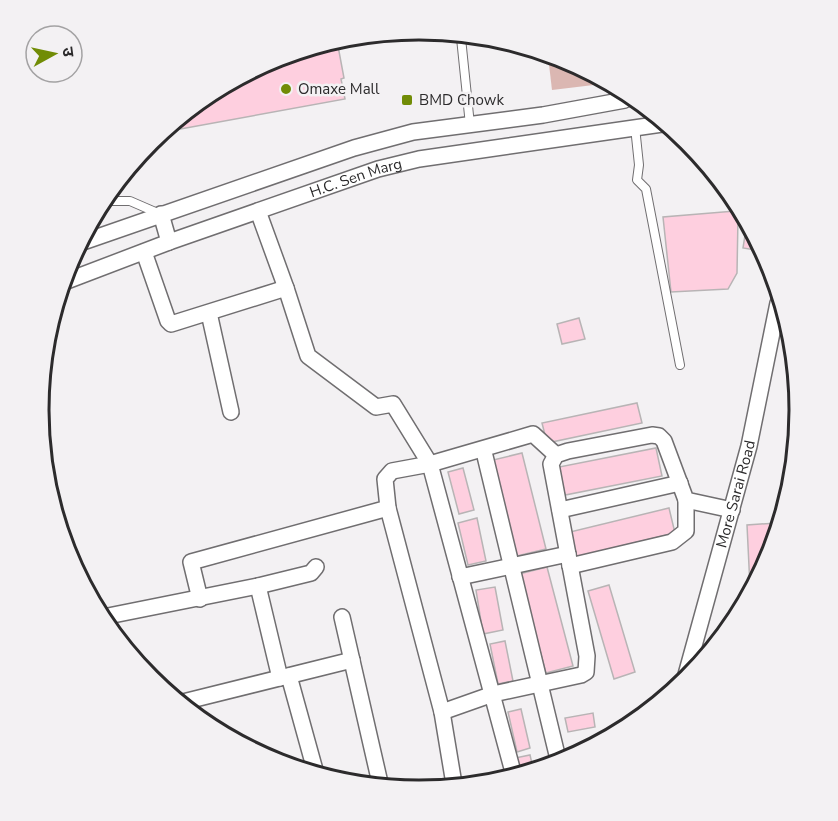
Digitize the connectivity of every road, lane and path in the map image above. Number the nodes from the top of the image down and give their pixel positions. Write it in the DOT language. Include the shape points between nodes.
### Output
graph roads {
  1 [pos="462,43"];
  2 [pos="621,101"];
  3 [pos="470,125"];
  4 [pos="654,125"];
  5 [pos="634,127"];
  6 [pos="114,201"];
  7 [pos="258,211"];
  8 [pos="161,214"];
  9 [pos="91,239"];
  10 [pos="169,242"];
  11 [pos="144,252"];
  12 [pos="74,278"];
  13 [pos="286,288"];
  14 [pos="209,313"];
  15 [pos="776,314"];
  16 [pos="680,365"];
  17 [pos="231,412"];
  18 [pos="556,455"];
  19 [pos="485,456"];
  20 [pos="430,464"];
  21 [pos="680,483"];
  22 [pos="686,500"];
  23 [pos="388,508"];
  24 [pos="560,510"];
  25 [pos="732,510"];
  26 [pos="569,560"];
  27 [pos="510,566"];
  28 [pos="315,567"];
  29 [pos="460,577"];
  30 [pos="258,586"];
  31 [pos="200,599"];
  32 [pos="111,615"];
  33 [pos="342,617"];
  34 [pos="352,660"];
  35 [pos="689,663"];
  36 [pos="285,677"];
  37 [pos="541,684"];
  38 [pos="493,694"];
  39 [pos="189,700"];
  40 [pos="442,712"];
  41 [pos="557,754"];
  42 [pos="313,765"];
  43 [pos="512,769"];
  44 [pos="379,778"];
  45 [pos="453,779"];
  1 -- 3 [label="lane"];
  2 -- 3 [label="street, H.C. Sen Marg"];
  3 -- 8 [label="street, H.C. Sen Marg" via="412,132 354,148"];
  4 -- 5 [label="street, H.C. Sen Marg"];
  5 -- 7 [label="street, H.C. Sen Marg" via="419,159 378,169"];
  5 -- 16 [label="lane" via="637,180 646,189"];
  6 -- 8 [label="lane" via="130,201"];
  7 -- 10 [label="street, H.C. Sen Marg"];
  7 -- 13 [label="street"];
  8 -- 9 [label="street, H.C. Sen Marg"];
  8 -- 10 [label="street"];
  10 -- 11 [label="street, H.C. Sen Marg"];
  11 -- 12 [label="street, H.C. Sen Marg"];
  11 -- 14 [label="street" via="170,323"];
  13 -- 14 [label="street"];
  13 -- 20 [label="street" via="308,356 376,407 393,404"];
  14 -- 17 [label="street"];
  15 -- 25 [label="street, More Sarai Road"];
  18 -- 20 [label="street" via="533,434"];
  18 -- 21 [label="street" via="659,436"];
  18 -- 24 [label="street" via="551,464"];
  19 -- 27 [label="street"];
  20 -- 23 [label="street" via="392,471 385,479"];
  20 -- 29 [label="street"];
  21 -- 22 [label="street"];
  21 -- 24 [label="street"];
  22 -- 25 [label="street"];
  22 -- 26 [label="street" via="686,531 672,542"];
  23 -- 31 [label="street" via="191,562"];
  23 -- 40 [label="street"];
  24 -- 26 [label="street"];
  25 -- 35 [label="street, More Sarai Road"];
  26 -- 27 [label="street"];
  26 -- 37 [label="street" via="587,656 586,672"];
  27 -- 29 [label="street"];
  27 -- 37 [label="street"];
  28 -- 30 [label="street" via="311,573"];
  29 -- 38 [label="street"];
  30 -- 31 [label="street"];
  30 -- 36 [label="street"];
  31 -- 32 [label="street"];
  33 -- 34 [label="street"];
  34 -- 36 [label="street"];
  34 -- 44 [label="street"];
  36 -- 39 [label="street"];
  36 -- 42 [label="street"];
  37 -- 38 [label="street"];
  37 -- 41 [label="street"];
  38 -- 40 [label="street"];
  38 -- 43 [label="street"];
  40 -- 45 [label="street"];
}
